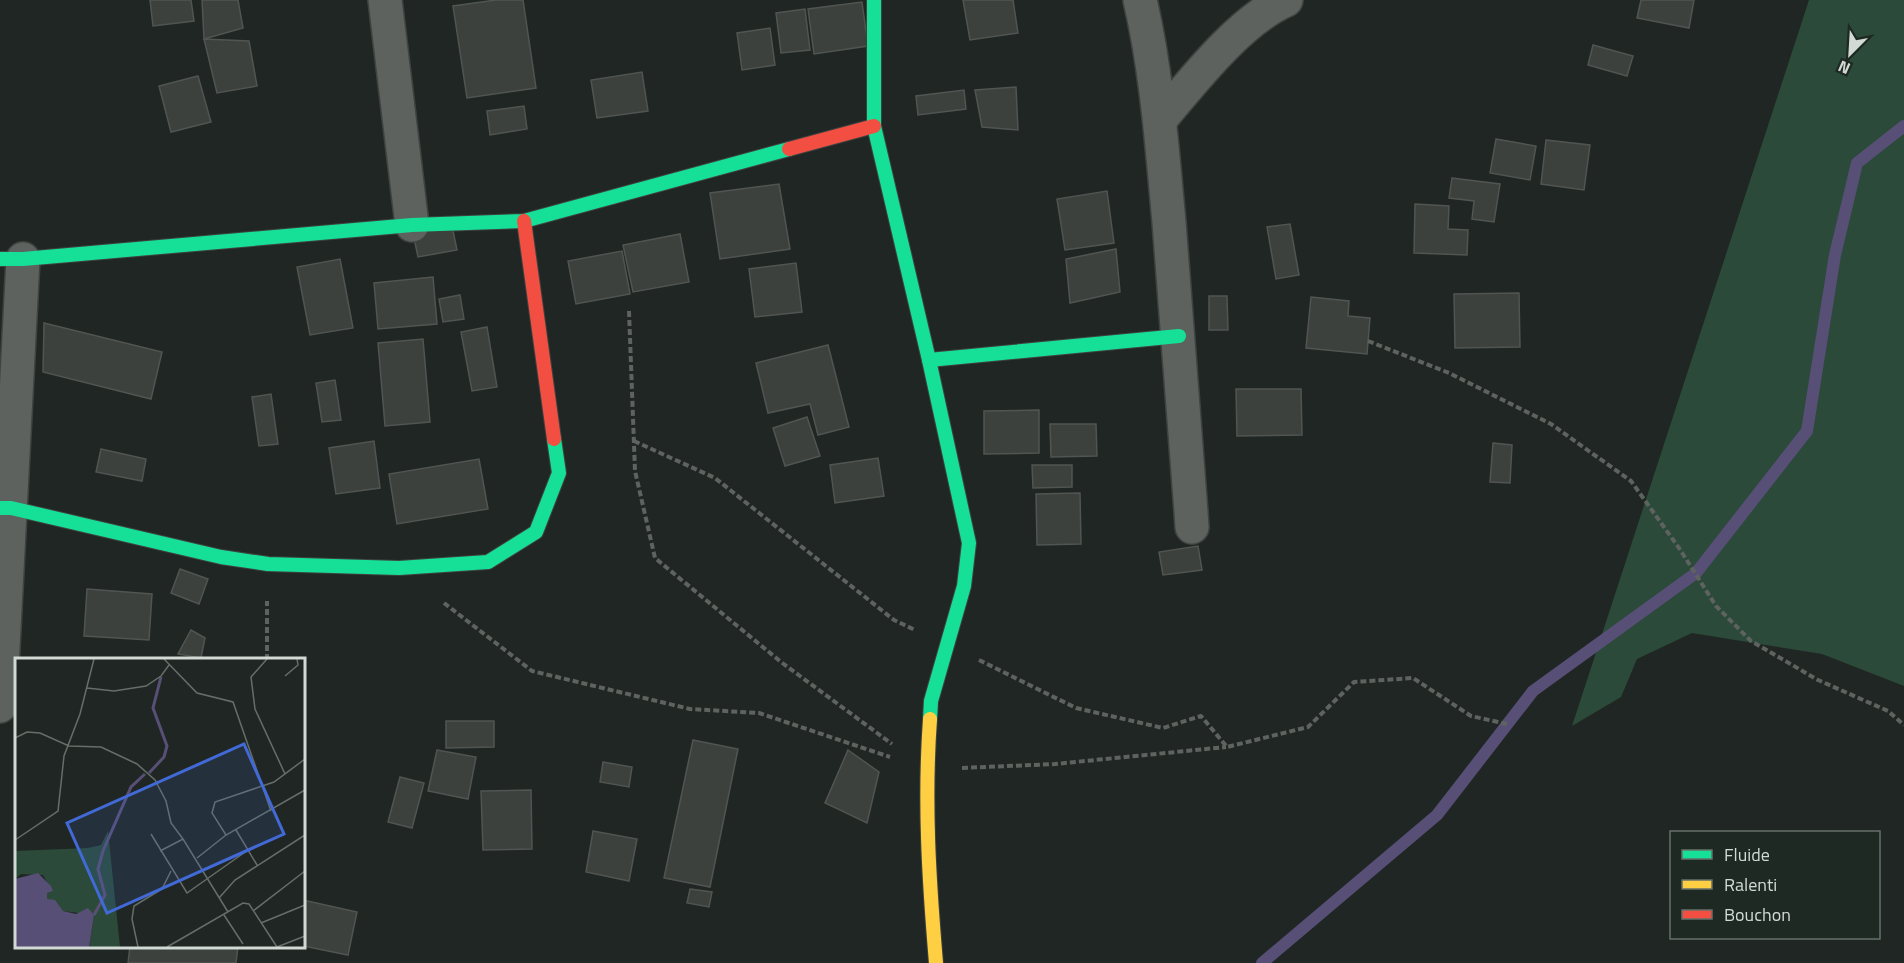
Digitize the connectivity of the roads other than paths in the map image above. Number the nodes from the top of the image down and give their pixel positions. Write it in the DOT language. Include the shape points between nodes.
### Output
graph roads {
  1 [pos="385,0"];
  2 [pos="874,0"];
  3 [pos="1140,0"];
  4 [pos="1286,0"];
  5 [pos="1160,120"];
  6 [pos="874,126"];
  7 [pos="524,221"];
  8 [pos="412,225"];
  9 [pos="12,259"];
  10 [pos="1179,336"];
  11 [pos="929,360"];
  12 [pos="6,508"];
  13 [pos="1192,527"];
  14 [pos="0,706"];
  15 [pos="936,963"];
  1 -- 8 [label="street"];
  2 -- 6 [label="street"];
  3 -- 5 [label="street"];
  4 -- 5 [label="street" via="1271,6 1227,44"];
  5 -- 10 [label="street"];
  6 -- 7 [label="street"];
  6 -- 11 [label="street"];
  7 -- 8 [label="street"];
  7 -- 12 [label="street" via="559,473 536,531 488,562 399,568 268,564"];
  8 -- 9 [label="street"];
  9 -- 12 [label="street"];
  10 -- 11 [label="street"];
  10 -- 13 [label="street"];
  11 -- 15 [label="street" via="969,543 964,586 931,701 926,769 927,853"];
  12 -- 14 [label="street"];
}
